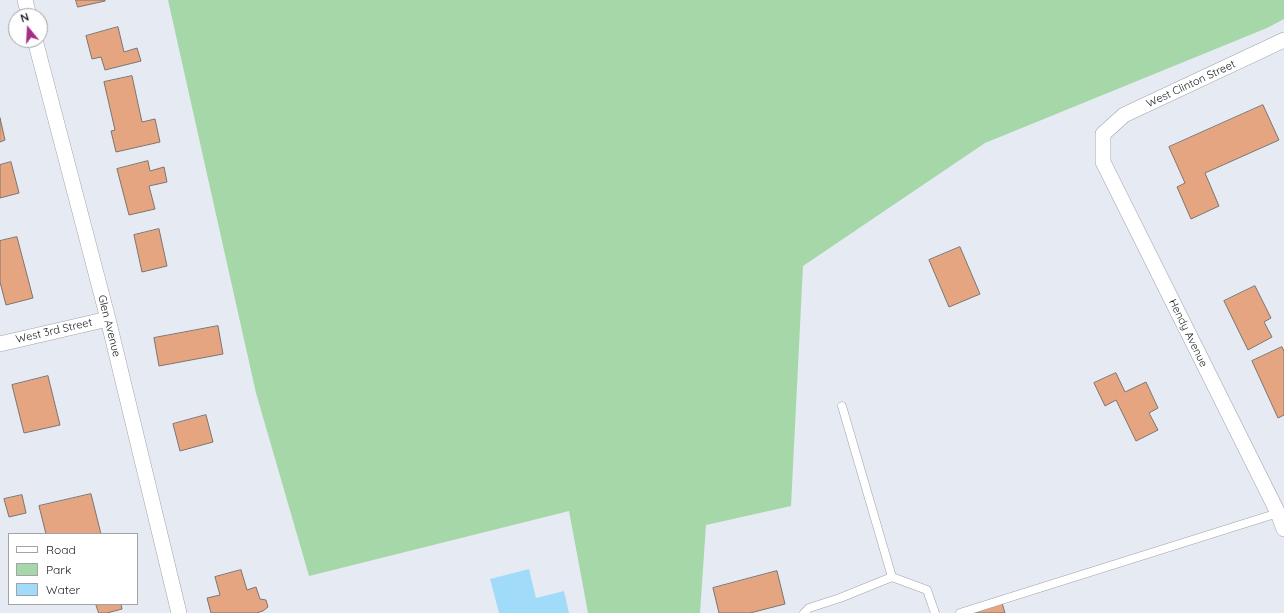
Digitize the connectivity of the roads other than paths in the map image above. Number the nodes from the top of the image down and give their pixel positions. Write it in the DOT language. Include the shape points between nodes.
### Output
graph roads {
  1 [pos="1284,40"];
  2 [pos="37,48"];
  3 [pos="1102,134"];
  4 [pos="108,319"];
  5 [pos="0,344"];
  6 [pos="842,406"];
  7 [pos="1278,513"];
  8 [pos="1284,529"];
  9 [pos="892,578"];
  10 [pos="179,613"];
  11 [pos="804,613"];
  12 [pos="935,613"];
  13 [pos="960,613"];
  1 -- 3 [label="street, West Clinton Street" via="1124,115"];
  2 -- 4 [label="street, Glen Avenue"];
  3 -- 7 [label="street, Hendy Avenue" via="1103,162"];
  4 -- 5 [label="street, West 3rd Street"];
  4 -- 10 [label="street, Glen Avenue"];
  6 -- 9 [label="lane"];
  7 -- 8 [label="street, Hendy Avenue"];
  7 -- 13 [label="lane"];
  9 -- 11 [label="lane" via="809,608"];
  9 -- 12 [label="lane" via="927,590"];
}
